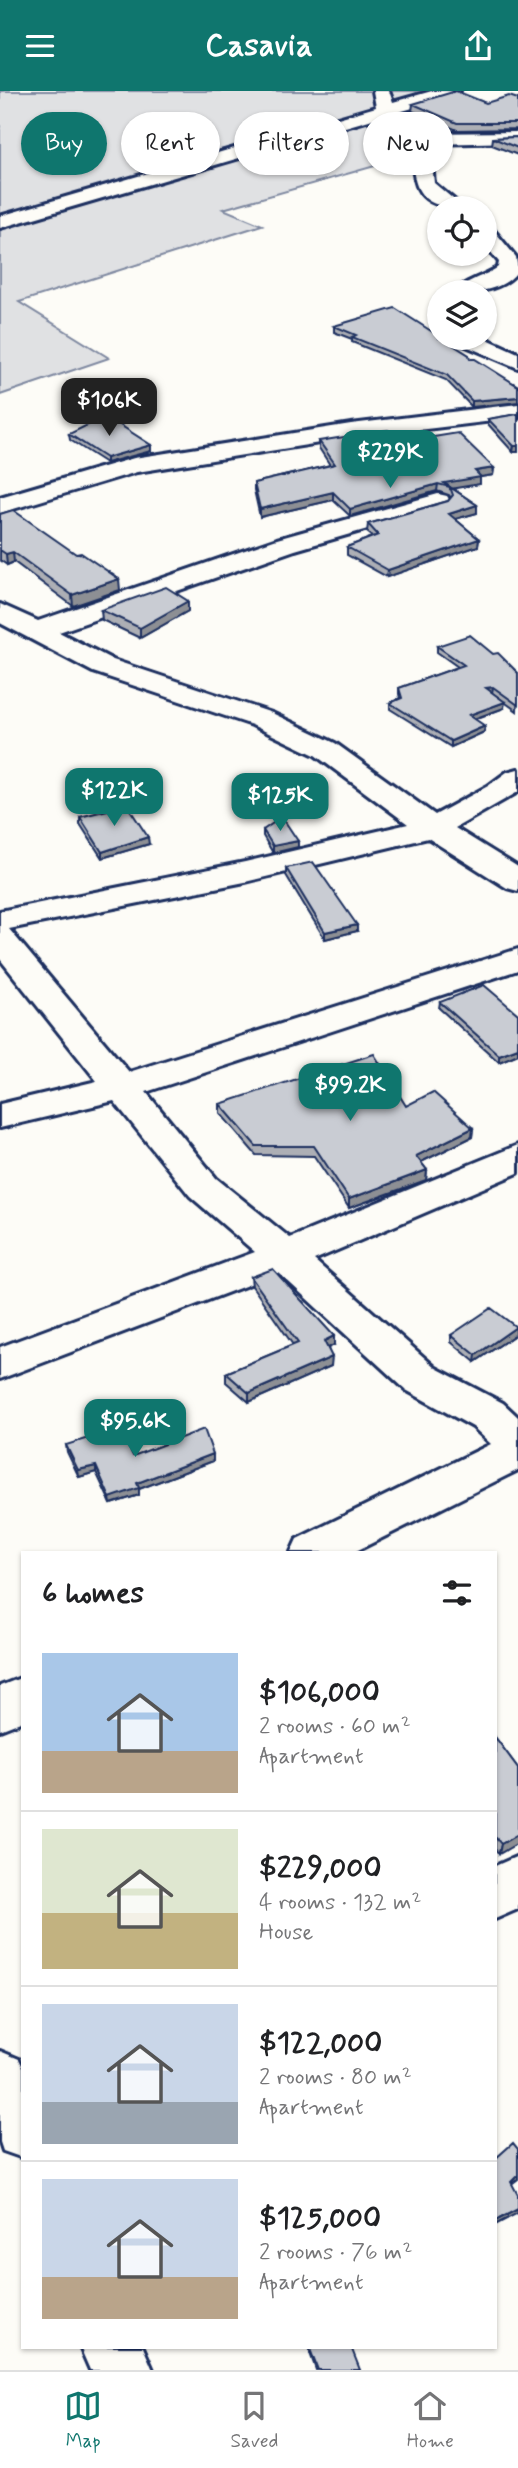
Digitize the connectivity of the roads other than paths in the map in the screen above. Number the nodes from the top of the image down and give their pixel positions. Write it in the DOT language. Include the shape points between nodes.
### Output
graph roads {
  1 [pos="380,91"];
  2 [pos="451,91"];
  3 [pos="386,110"];
  4 [pos="388,112"];
  5 [pos="518,138"];
  6 [pos="453,139"];
  7 [pos="423,175"];
  8 [pos="434,196"];
  9 [pos="0,222"];
  10 [pos="497,238"];
  11 [pos="493,280"];
  12 [pos="494,350"];
  13 [pos="518,361"];
  14 [pos="518,411"];
  15 [pos="438,501"];
  16 [pos="0,505"];
  17 [pos="3,617"];
  18 [pos="36,631"];
  19 [pos="518,778"];
  20 [pos="433,828"];
  21 [pos="518,881"];
  22 [pos="0,921"];
  23 [pos="0,937"];
  24 [pos="518,959"];
  25 [pos="122,1087"];
  26 [pos="0,1117"];
  27 [pos="518,1158"];
  28 [pos="285,1256"];
  29 [pos="0,1363"];
  30 [pos="518,1443"];
  31 [pos="518,1450"];
  32 [pos="315,1551"];
  33 [pos="21,1699"];
  34 [pos="0,1709"];
  35 [pos="518,1880"];
  36 [pos="497,1894"];
  37 [pos="111,2349"];
  38 [pos="122,2370"];
  1 -- 3 [label="street"];
  2 -- 3 [label="street"];
  3 -- 4 [label="street"];
  3 -- 9 [label="street"];
  5 -- 6 [label="street"];
  7 -- 8 [label="street"];
  10 -- 11 [label="street" via="509,261 508,270"];
  12 -- 13 [label="street"];
  14 -- 16 [label="street" via="134,464"];
  15 -- 18 [label="street" via="239,558"];
  17 -- 18 [label="street"];
  18 -- 20 [label="street" via="103,666 262,719 325,749"];
  19 -- 20 [label="street"];
  20 -- 21 [label="street"];
  20 -- 22 [label="street" via="245,872"];
  23 -- 25 [label="street"];
  24 -- 25 [label="street"];
  25 -- 26 [label="street"];
  25 -- 28 [label="street" via="203,1187"];
  27 -- 28 [label="street"];
  28 -- 29 [label="street"];
  28 -- 30 [label="street" via="421,1379 488,1415"];
  31 -- 32 [label="street"];
  33 -- 34 [label="street"];
  35 -- 36 [label="street"];
  37 -- 38 [label="street"];
}
